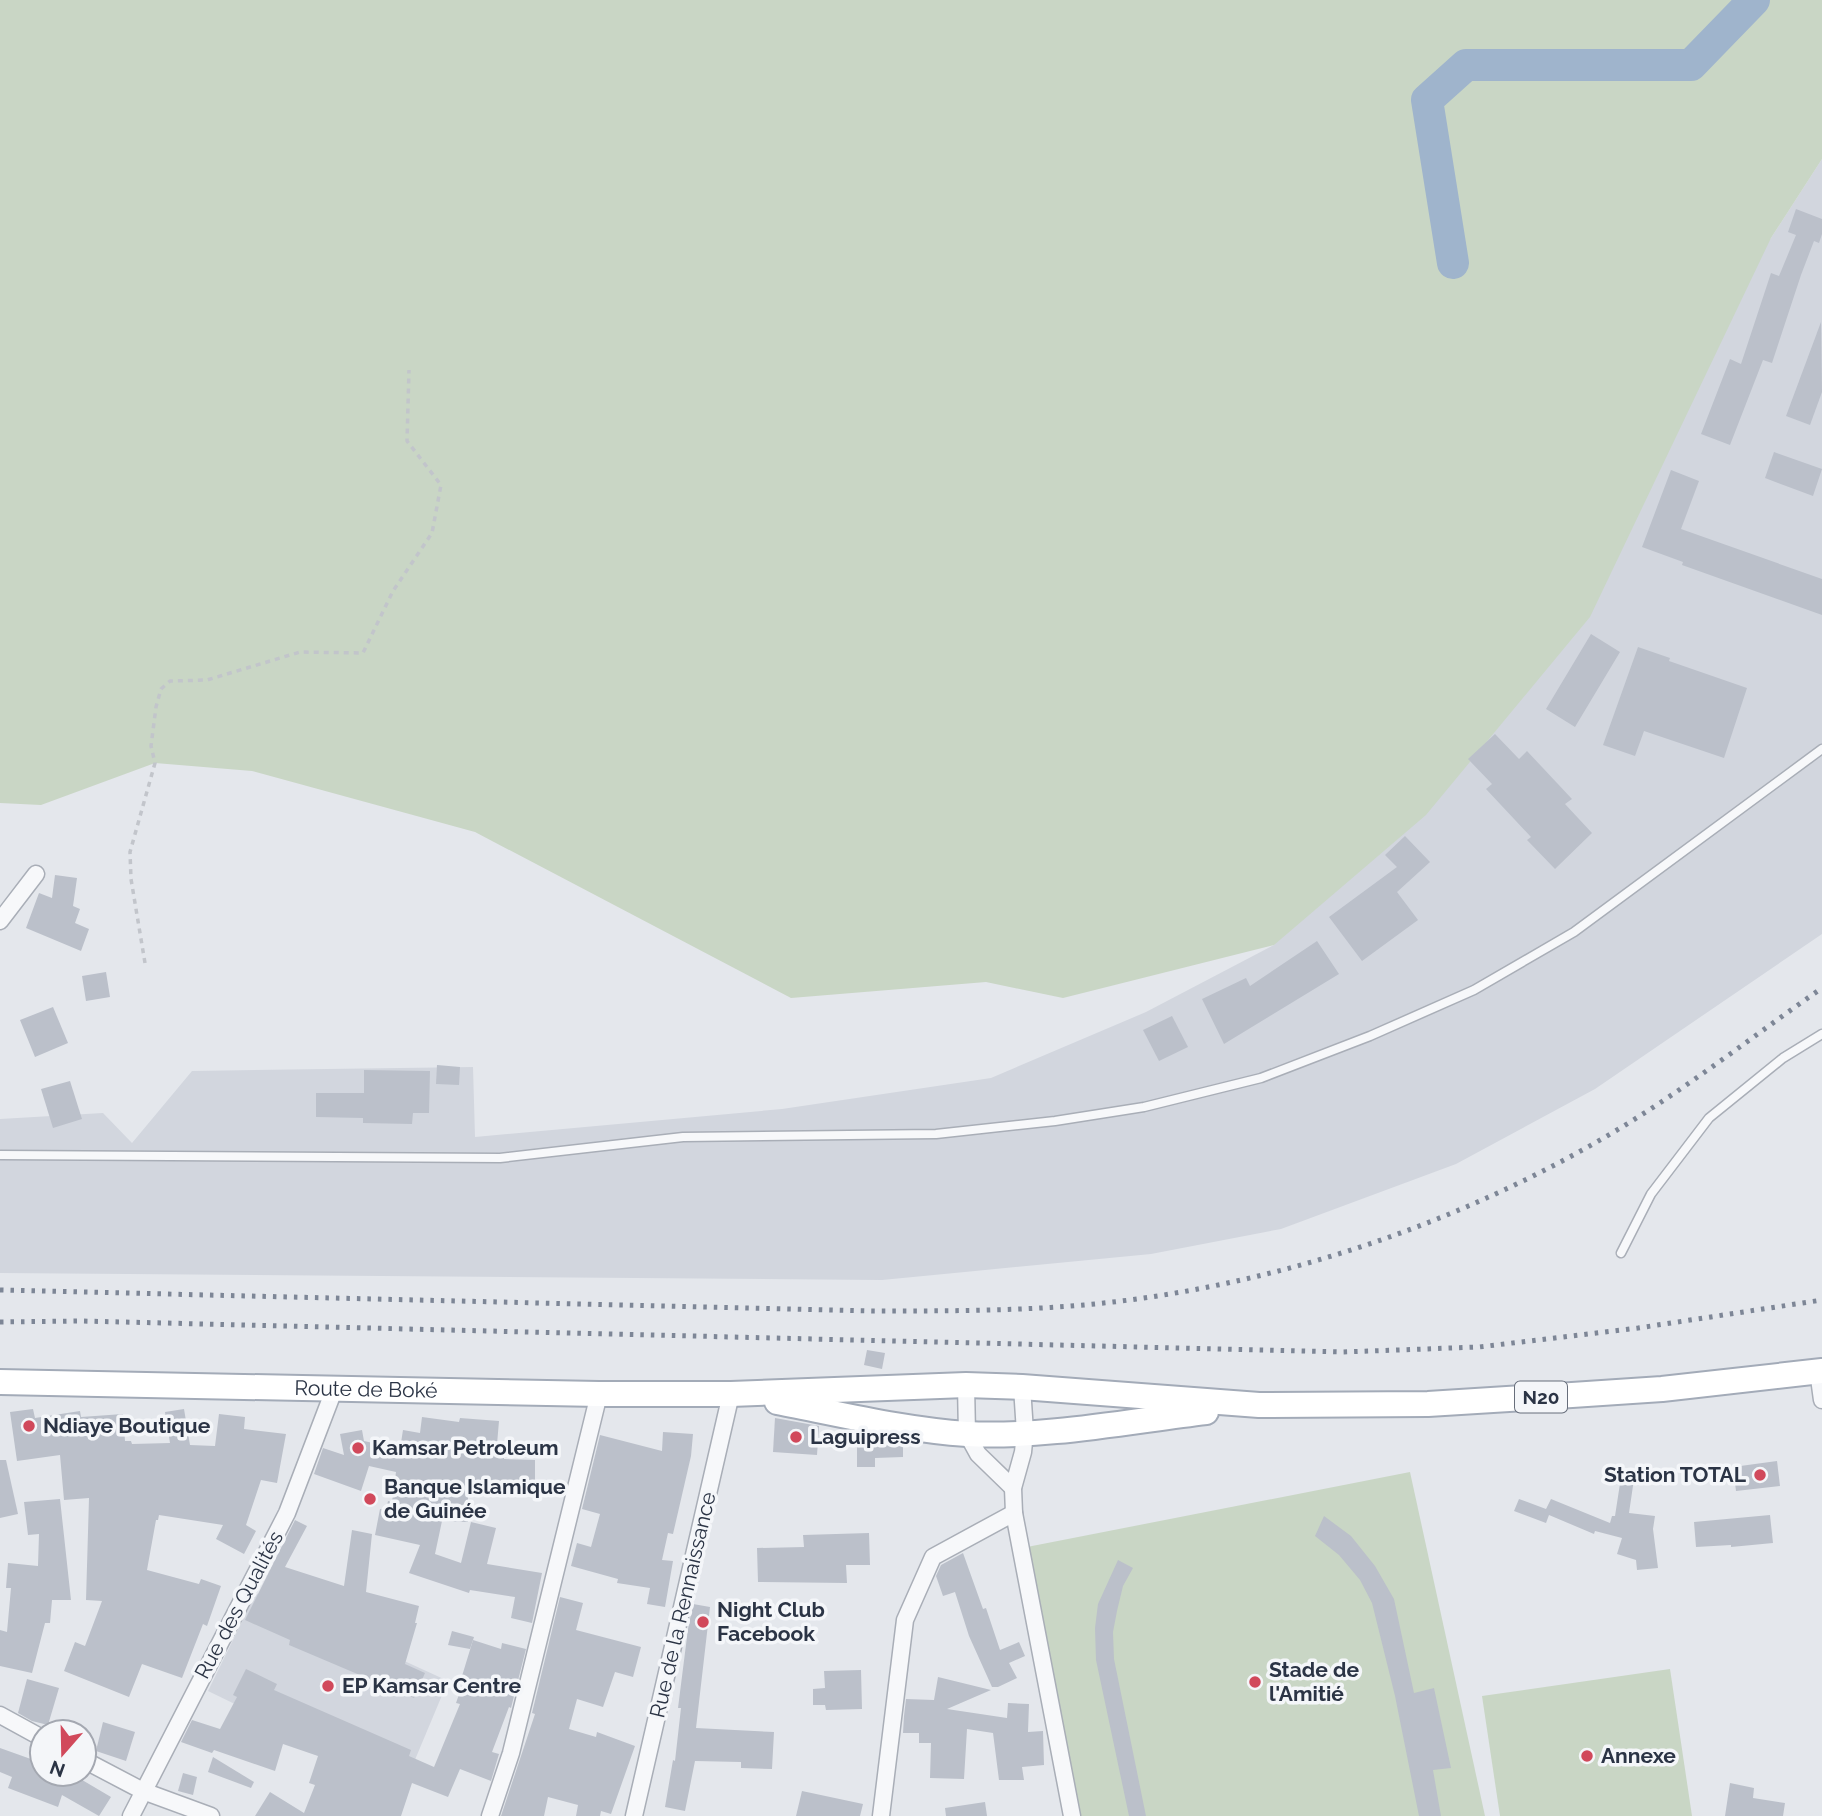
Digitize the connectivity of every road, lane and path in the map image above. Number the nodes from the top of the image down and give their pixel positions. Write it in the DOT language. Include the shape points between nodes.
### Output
graph roads {
  1 [pos="409,370"];
  2 [pos="1822,749"];
  3 [pos="36,874"];
  4 [pos="0,921"];
  5 [pos="145,963"];
  6 [pos="1822,1034"];
  7 [pos="0,1155"];
  8 [pos="1621,1253"];
  9 [pos="1820,1371"];
  10 [pos="0,1382"];
  11 [pos="966,1385"];
  12 [pos="1023,1387"];
  13 [pos="334,1390"];
  14 [pos="599,1394"];
  15 [pos="730,1394"];
  16 [pos="1822,1401"];
  17 [pos="1259,1405"];
  18 [pos="1026,1432"];
  19 [pos="967,1434"];
  20 [pos="1013,1488"];
  21 [pos="1014,1513"];
  22 [pos="0,1715"];
  23 [pos="28,1730"];
  24 [pos="98,1767"];
  25 [pos="143,1791"];
  26 [pos="131,1816"];
  27 [pos="211,1816"];
  28 [pos="490,1816"];
  29 [pos="634,1816"];
  30 [pos="881,1816"];
  31 [pos="1072,1816"];
  1 -- 5 [label="path" via="407,441 441,485 432,533 393,591 363,653 300,652 207,680 170,681 161,689 151,746 155,763 130,852"];
  2 -- 7 [label="lane" via="1574,932 1474,990 1261,1078 1144,1107 936,1134 683,1137 500,1158"];
  3 -- 4 [label="street"];
  6 -- 8 [label="lane" via="1783,1058 1709,1118 1651,1194"];
  9 -- 16 [label="street"];
  9 -- 17 [label="main road, N20" via="1559,1396 1427,1404"];
  10 -- 13 [label="main road, Route de Boké"];
  11 -- 12 [label="main road, N20"];
  11 -- 15 [label="main road, N20"];
  11 -- 19 [label="street"];
  12 -- 17 [label="main road, N20"];
  12 -- 18 [label="street"];
  13 -- 14 [label="main road, Route de Boké"];
  13 -- 25 [label="street, Rue des Qualités" via="287,1513"];
  14 -- 15 [label="main road, Route de Boké"];
  14 -- 28 [label="street" via="511,1753"];
  15 -- 19 [label="main road, N20"];
  15 -- 29 [label="street, Rue de la Rennaissance"];
  17 -- 18 [label="main road, N20"];
  18 -- 19 [label="main road, N20"];
  18 -- 20 [label="street"];
  19 -- 20 [label="street" via="978,1454"];
  20 -- 21 [label="street"];
  21 -- 30 [label="street" via="933,1558 905,1620"];
  21 -- 31 [label="street"];
  22 -- 23 [label="street"];
  24 -- 25 [label="street"];
  25 -- 26 [label="street, Rue des Qualités"];
  25 -- 27 [label="street"];
}
